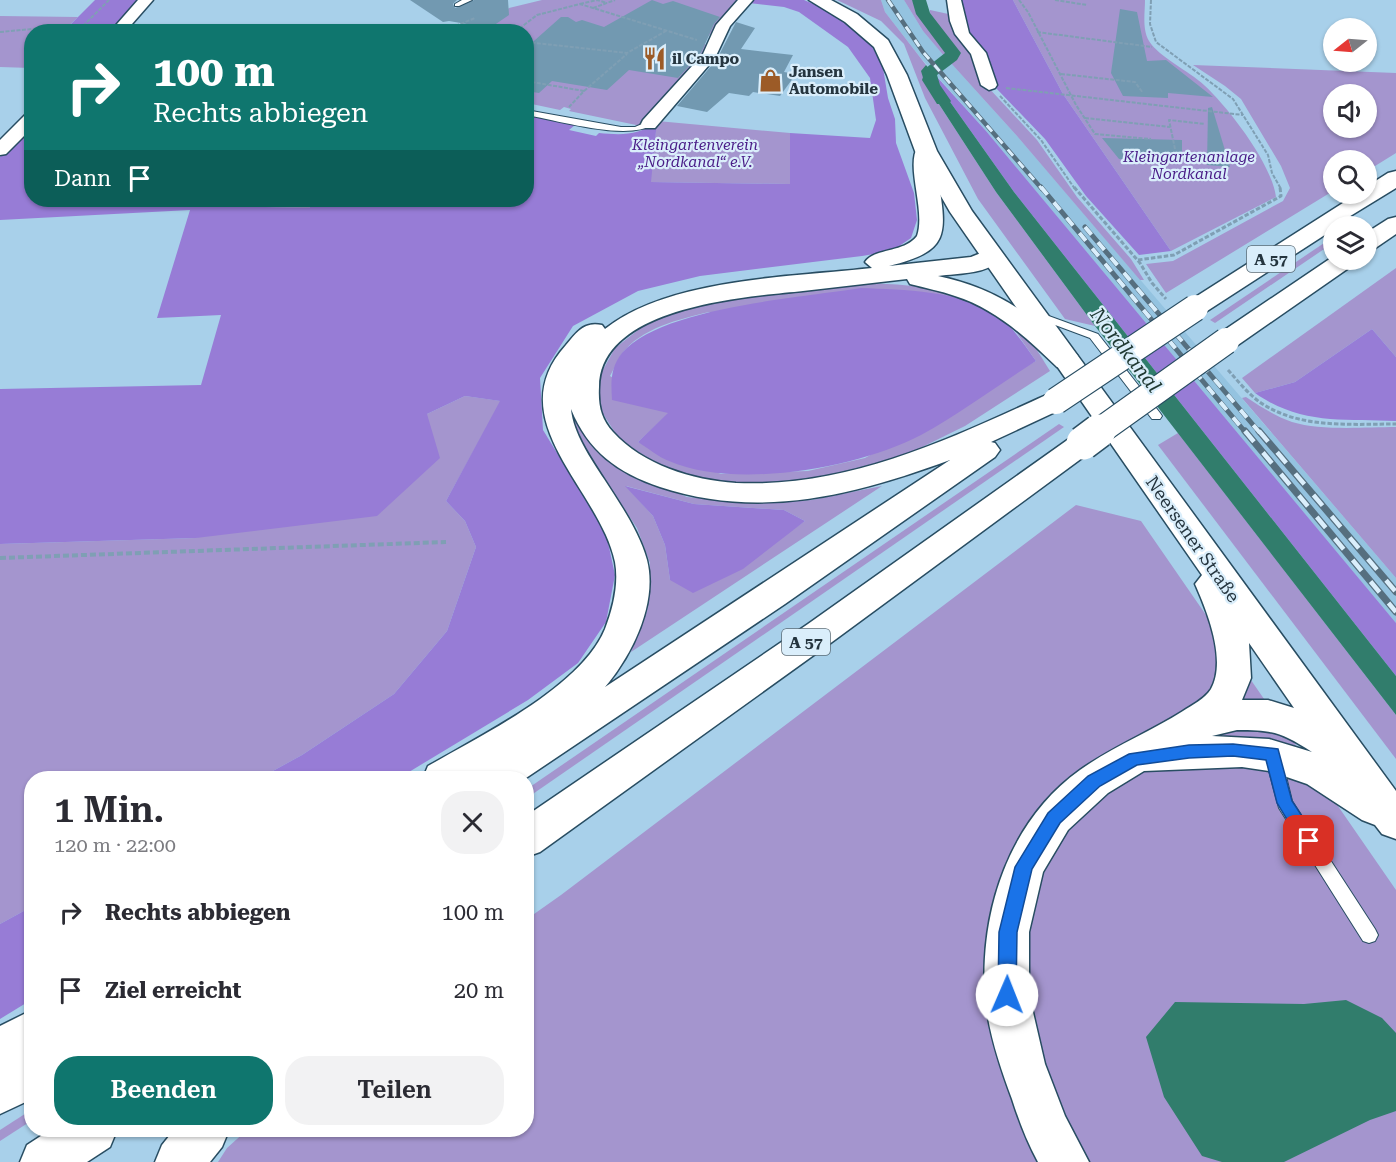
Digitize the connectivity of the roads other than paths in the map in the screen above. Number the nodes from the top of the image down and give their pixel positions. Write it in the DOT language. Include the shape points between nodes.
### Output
graph roads {
  1 [pos="146,0"];
  2 [pos="468,0"];
  3 [pos="746,0"];
  4 [pos="818,0"];
  5 [pos="954,0"];
  6 [pos="456,5"];
  7 [pos="124,24"];
  8 [pos="989,85"];
  9 [pos="534,114"];
  10 [pos="649,124"];
  11 [pos="24,126"];
  12 [pos="0,150"];
  13 [pos="926,151"];
  14 [pos="1396,178"];
  15 [pos="1396,224"];
  16 [pos="1377,237"];
  17 [pos="991,256"];
  18 [pos="872,269"];
  19 [pos="1329,270"];
  20 [pos="1033,313"];
  21 [pos="1067,361"];
  22 [pos="1056,401"];
  23 [pos="1156,416"];
  24 [pos="1187,531"];
  25 [pos="1192,725"];
  26 [pos="1272,754"];
  27 [pos="1349,756"];
  28 [pos="1135,759"];
  29 [pos="453,771"];
  30 [pos="507,771"];
  31 [pos="1396,823"];
  32 [pos="534,833"];
  33 [pos="1370,935"];
  34 [pos="24,1037"];
  35 [pos="0,1052"];
  36 [pos="24,1076"];
  37 [pos="0,1091"];
  38 [pos="82,1137"];
  39 [pos="199,1137"];
  40 [pos="45,1162"];
  41 [pos="179,1162"];
  42 [pos="1065,1162"];
  1 -- 7 [label="street"];
  2 -- 6 [label="lane"];
  3 -- 10 [label="street" via="723,26 710,55"];
  4 -- 13 [label="main road" via="851,18 882,44"];
  5 -- 8 [label="street" via="962,34 978,53"];
  9 -- 10 [label="lane" via="621,130"];
  11 -- 12 [label="street"];
  13 -- 17 [label="main road, Neersener Straße"];
  13 -- 18 [label="main road" via="924,163 934,219 932,234 922,246"];
  14 -- 22 [label="main road, A 57, bridge"];
  15 -- 16 [label="main road"];
  17 -- 18 [label="main road" via="977,264"];
  17 -- 20 [label="main road, Neersener Straße"];
  18 -- 21 [label="main road" via="943,283 993,301 1020,318"];
  18 -- 22 [label="main road" via="694,298 657,310 624,327 601,346 587,369 582,391 587,415 600,438 624,459 656,477 695,488 782,493 831,487 892,472"];
  18 -- 29 [label="main road" via="724,279 681,288 642,301 607,319 580,342 564,365 555,393 556,419 568,447 615,519 630,557 633,596 619,640 587,683 541,717"];
  19 -- 32 [label="main road, A 57, bridge"];
  20 -- 21 [label="main road, Neersener Straße"];
  20 -- 23 [label="lane" via="1094,336"];
  21 -- 24 [label="main road, Neersener Straße"];
  22 -- 30 [label="main road, A 57"];
  24 -- 25 [label="main road" via="1215,591 1234,649 1235,679 1220,705"];
  24 -- 27 [label="main road, Neersener Straße"];
  25 -- 27 [label="main road" via="1237,715 1268,715 1298,724"];
  25 -- 28 [label="main road"];
  26 -- 28 [label="main road" via="1233,750"];
  26 -- 31 [label="main road" via="1314,768"];
  26 -- 33 [label="lane" via="1285,803"];
  27 -- 31 [label="main road, Neersener Straße"];
  28 -- 42 [label="main road" via="1094,781 1054,818 1024,867 1008,932 1007,995 1022,1064 1047,1131"];
  34 -- 35 [label="main road"];
  36 -- 37 [label="main road"];
  38 -- 40 [label="main road"];
  39 -- 41 [label="main road"];
}
